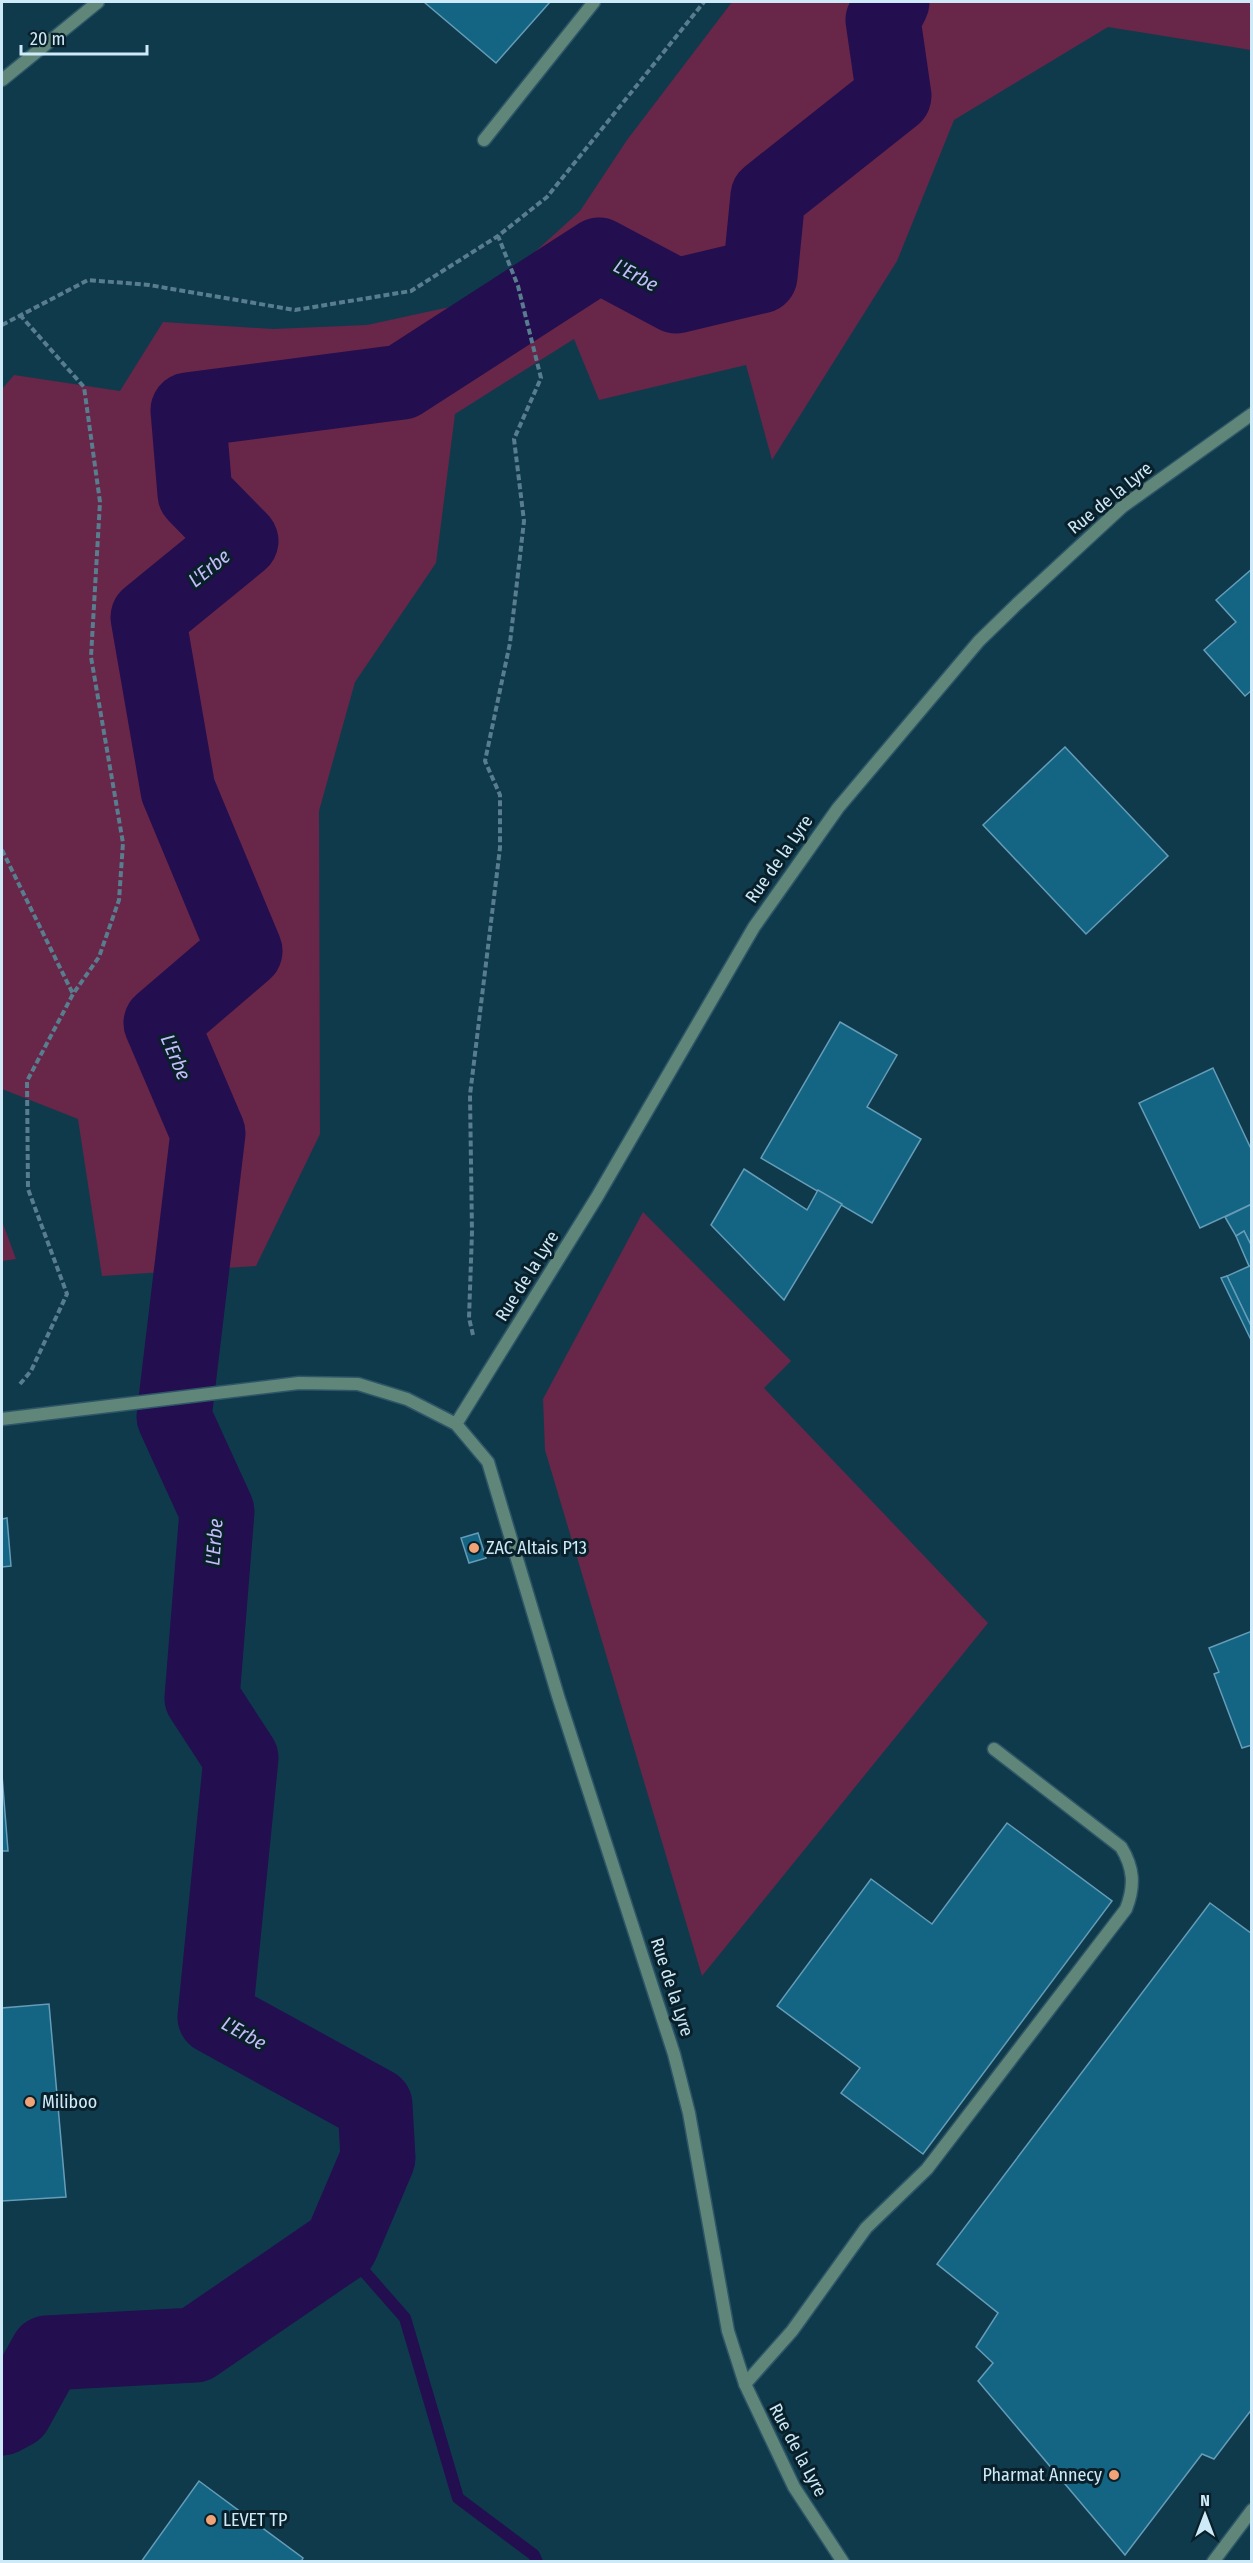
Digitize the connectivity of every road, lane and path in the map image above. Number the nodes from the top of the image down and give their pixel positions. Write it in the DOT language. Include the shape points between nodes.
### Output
graph roads {
  1 [pos="98,2"];
  2 [pos="594,2"];
  3 [pos="704,2"];
  4 [pos="2,80"];
  5 [pos="484,140"];
  6 [pos="498,236"];
  7 [pos="20,315"];
  8 [pos="2,325"];
  9 [pos="1251,414"];
  10 [pos="2,850"];
  11 [pos="73,994"];
  12 [pos="473,1335"];
  13 [pos="20,1384"];
  14 [pos="2,1419"];
  15 [pos="456,1424"];
  16 [pos="994,1749"];
  17 [pos="746,2384"];
  18 [pos="1251,2510"];
  19 [pos="843,2562"];
  20 [pos="1212,2562"];
  1 -- 4 [label="street"];
  2 -- 5 [label="street"];
  3 -- 6 [label="path" via="547,197"];
  6 -- 7 [label="path" via="411,291 295,310 148,285 88,280"];
  6 -- 12 [label="path" via="518,286 541,378 514,439 524,521 510,643 485,761 500,795 500,849 470,1095 469,1318"];
  7 -- 8 [label="path"];
  7 -- 11 [label="path" via="84,387 100,502 90,657 123,843 119,900 99,957"];
  9 -- 15 [label="street, Rue de la Lyre" via="1122,507 979,640 838,808 754,927 597,1197"];
  10 -- 11 [label="path"];
  11 -- 13 [label="path" via="27,1081 28,1189 67,1294 31,1371"];
  14 -- 15 [label="street, Rue de la Lyre" via="299,1383 358,1384 407,1399"];
  15 -- 17 [label="street, Rue de la Lyre" via="488,1462 558,1696 674,2054 689,2113 728,2331"];
  16 -- 17 [label="street" via="1121,1847 1133,1878 1126,1909 927,2169 866,2228 792,2331"];
  17 -- 19 [label="street, Rue de la Lyre" via="794,2487"];
  18 -- 20 [label="street"];
}
